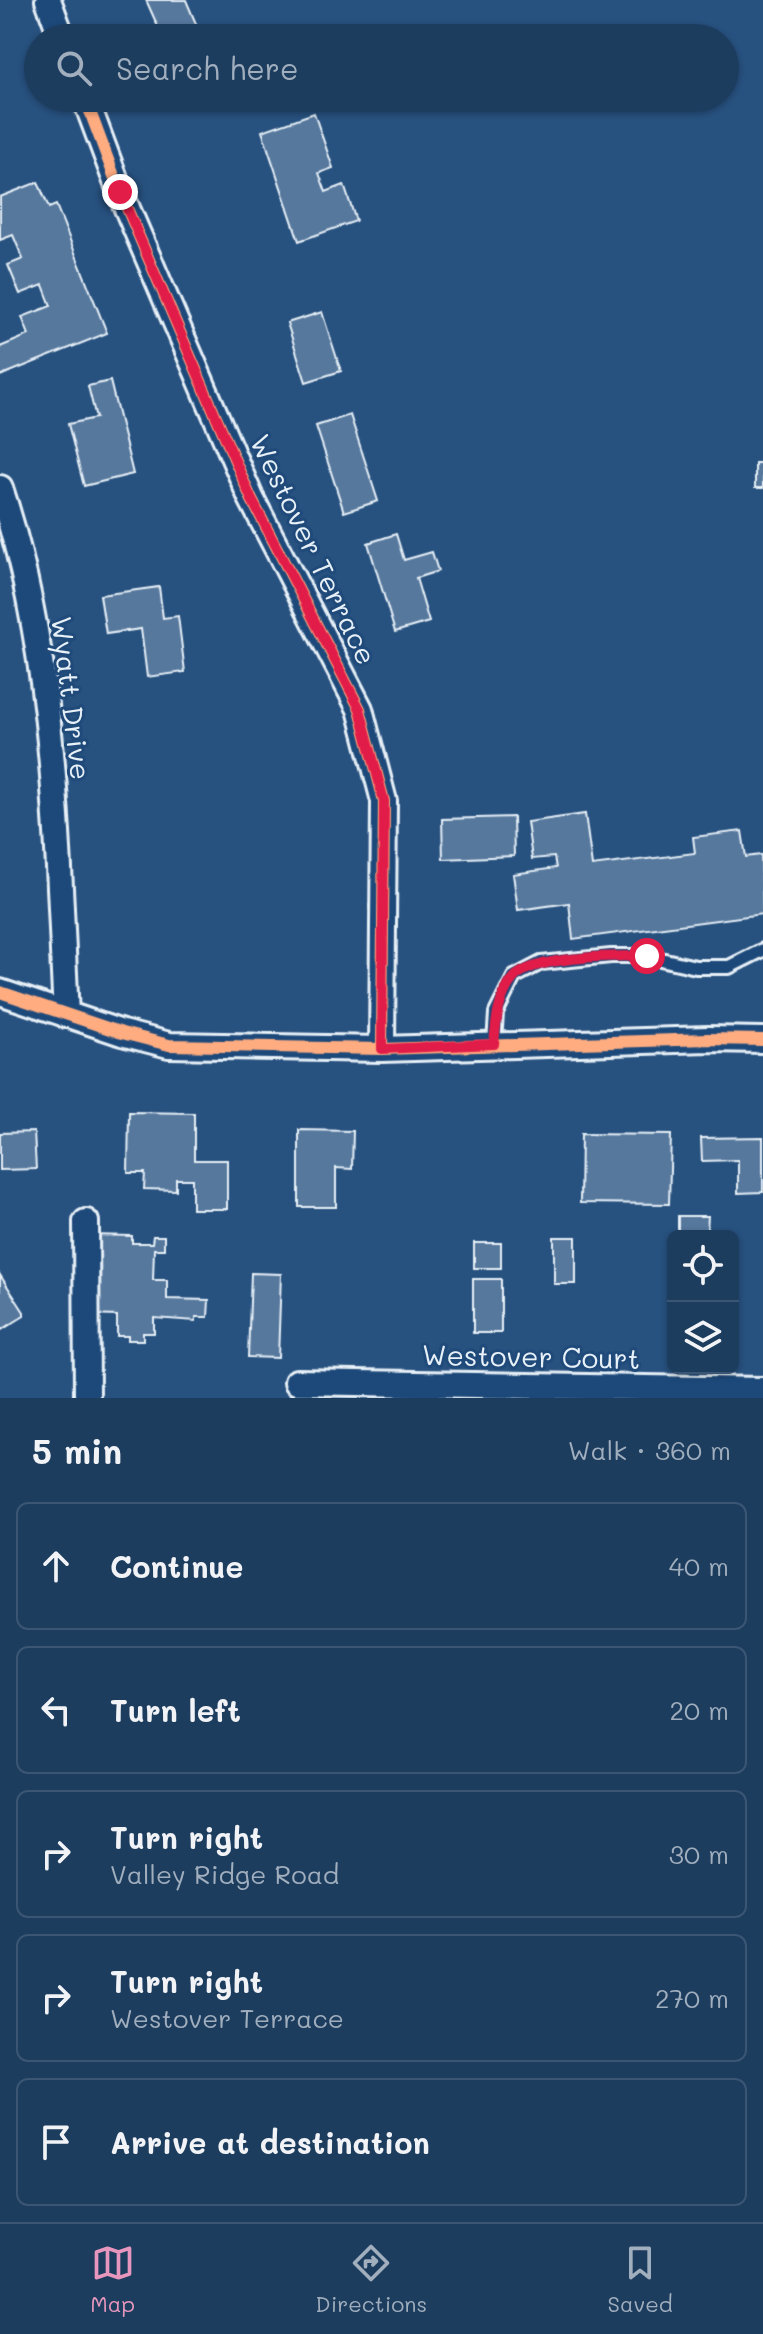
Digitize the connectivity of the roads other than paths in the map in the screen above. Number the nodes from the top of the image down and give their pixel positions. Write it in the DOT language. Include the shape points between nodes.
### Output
graph roads {
  1 [pos="48,0"];
  2 [pos="57,24"];
  3 [pos="90,112"];
  4 [pos="0,488"];
  5 [pos="763,950"];
  6 [pos="0,992"];
  7 [pos="66,1015"];
  8 [pos="763,1040"];
  9 [pos="494,1044"];
  10 [pos="382,1049"];
  11 [pos="86,1222"];
  12 [pos="297,1382"];
  13 [pos="763,1390"];
  14 [pos="87,1398"];
  1 -- 2 [label="street"];
  3 -- 10 [label="street, Westover Terrace" via="251,498 360,709 384,801"];
  4 -- 7 [label="street, Wyatt Drive" via="35,625 54,785"];
  5 -- 9 [label="lane" via="729,967 696,967 647,956 541,963 514,977 496,1013"];
  6 -- 7 [label="street"];
  7 -- 10 [label="street" via="169,1045"];
  8 -- 9 [label="street"];
  9 -- 10 [label="street"];
  11 -- 14 [label="street"];
  12 -- 13 [label="street, Westover Court"];
}
